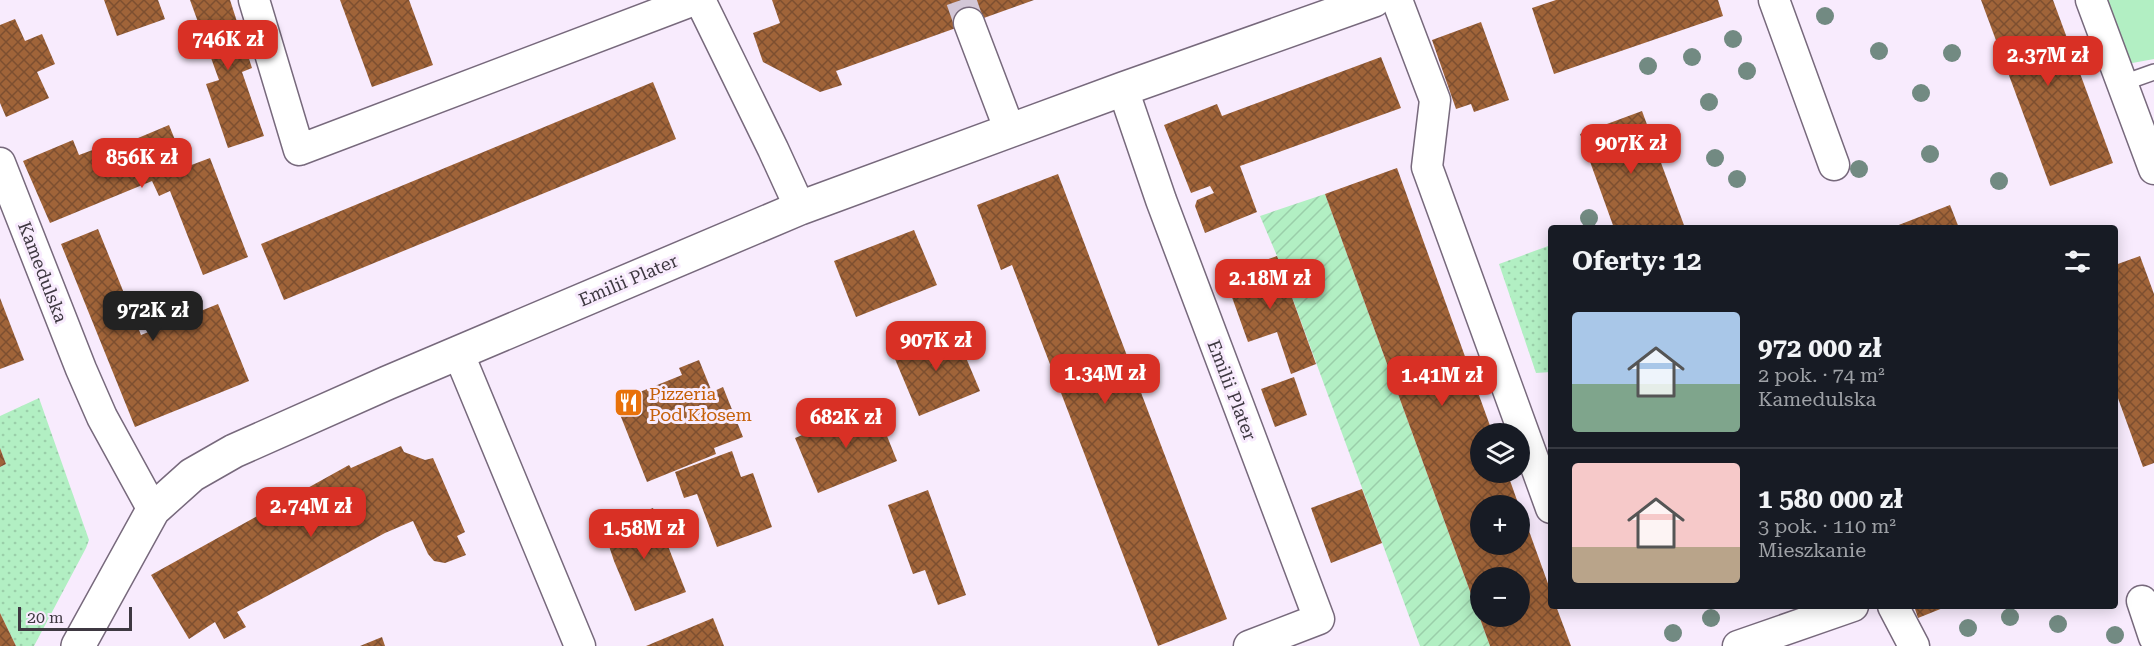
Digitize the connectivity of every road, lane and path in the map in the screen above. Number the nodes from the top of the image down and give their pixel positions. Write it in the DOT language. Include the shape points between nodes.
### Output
graph roads {
  1 [pos="254,0"];
  2 [pos="694,0"];
  3 [pos="700,0"];
  4 [pos="1374,0"];
  5 [pos="1397,0"];
  6 [pos="1774,0"];
  7 [pos="2091,0"];
  8 [pos="969,23"];
  9 [pos="2154,72"];
  10 [pos="2124,83"];
  11 [pos="1123,89"];
  12 [pos="1010,131"];
  13 [pos="1833,165"];
  14 [pos="2154,169"];
  15 [pos="2,175"];
  16 [pos="800,208"];
  17 [pos="458,352"];
  18 [pos="1548,500"];
  19 [pos="153,510"];
  20 [pos="2142,601"];
  21 [pos="1844,609"];
  22 [pos="1895,609"];
  23 [pos="2154,638"];
  24 [pos="78,646"];
  25 [pos="580,646"];
  26 [pos="1249,646"];
  27 [pos="1738,646"];
  28 [pos="1914,646"];
  1 -- 2 [label="street" via="299,150"];
  3 -- 16 [label="street"];
  4 -- 11 [label="street, Emilii Plater"];
  5 -- 18 [label="street" via="1435,100 1427,167"];
  6 -- 13 [label="street"];
  7 -- 10 [label="street"];
  8 -- 12 [label="street"];
  9 -- 10 [label="lane"];
  10 -- 14 [label="street"];
  11 -- 12 [label="street, Emilii Plater"];
  11 -- 26 [label="street, Emilii Plater" via="1319,619"];
  12 -- 16 [label="street, Emilii Plater"];
  15 -- 19 [label="street, Kamedulska" via="102,417"];
  16 -- 17 [label="street, Emilii Plater"];
  17 -- 19 [label="street, Emilii Plater" via="234,451 192,475"];
  17 -- 25 [label="street"];
  19 -- 24 [label="street, Emilii Plater"];
  20 -- 23 [label="street"];
  21 -- 27 [label="street"];
  22 -- 28 [label="street"];
}
